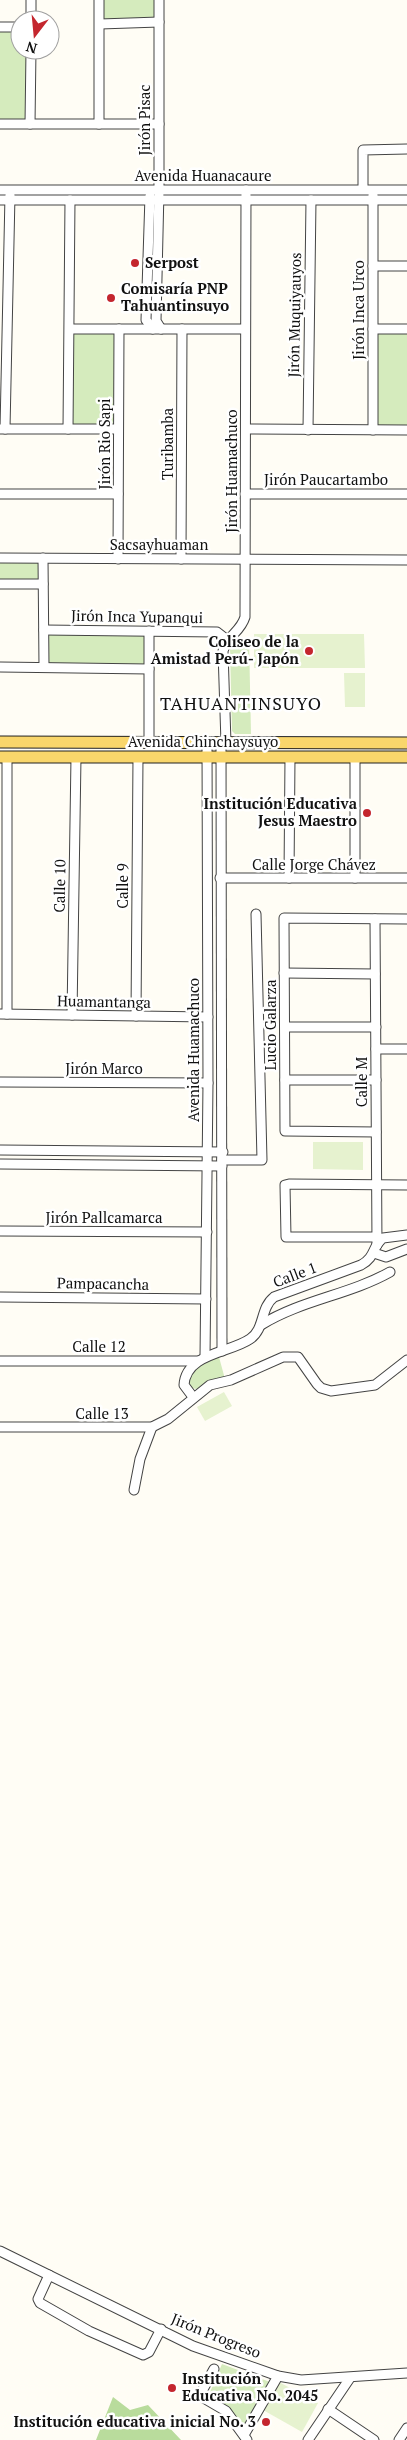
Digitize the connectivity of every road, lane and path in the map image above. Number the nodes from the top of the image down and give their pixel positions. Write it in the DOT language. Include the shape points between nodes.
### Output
graph roads {
  1 [pos="100,0"];
  2 [pos="159,0"];
  3 [pos="159,22"];
  4 [pos="100,24"];
  5 [pos="30,60"];
  6 [pos="0,124"];
  7 [pos="30,124"];
  8 [pos="99,124"];
  9 [pos="159,124"];
  10 [pos="407,149"];
  11 [pos="363,189"];
  12 [pos="5,190"];
  13 [pos="155,190"];
  14 [pos="246,190"];
  15 [pos="373,190"];
  16 [pos="407,190"];
  17 [pos="0,200"];
  18 [pos="10,200"];
  19 [pos="70,200"];
  20 [pos="155,200"];
  21 [pos="246,200"];
  22 [pos="311,200"];
  23 [pos="373,200"];
  24 [pos="407,200"];
  25 [pos="373,266"];
  26 [pos="407,266"];
  27 [pos="245,328"];
  28 [pos="70,329"];
  29 [pos="119,329"];
  30 [pos="157,329"];
  31 [pos="182,329"];
  32 [pos="373,329"];
  33 [pos="407,329"];
  34 [pos="2,429"];
  35 [pos="68,429"];
  36 [pos="118,430"];
  37 [pos="246,430"];
  38 [pos="308,430"];
  39 [pos="373,430"];
  40 [pos="407,430"];
  41 [pos="0,494"];
  42 [pos="118,494"];
  43 [pos="245,494"];
  44 [pos="407,494"];
  45 [pos="0,558"];
  46 [pos="43,558"];
  47 [pos="118,559"];
  48 [pos="181,559"];
  49 [pos="245,560"];
  50 [pos="407,560"];
  51 [pos="0,584"];
  52 [pos="43,584"];
  53 [pos="44,630"];
  54 [pos="149,631"];
  55 [pos="226,639"];
  56 [pos="0,667"];
  57 [pos="44,667"];
  58 [pos="149,669"];
  59 [pos="0,742"];
  60 [pos="149,743"];
  61 [pos="207,743"];
  62 [pos="224,743"];
  63 [pos="407,743"];
  64 [pos="3,757"];
  65 [pos="76,757"];
  66 [pos="138,757"];
  67 [pos="207,757"];
  68 [pos="221,757"];
  69 [pos="290,757"];
  70 [pos="355,757"];
  71 [pos="407,757"];
  72 [pos="220,878"];
  73 [pos="289,878"];
  74 [pos="355,878"];
  75 [pos="407,878"];
  76 [pos="256,914"];
  77 [pos="375,919"];
  78 [pos="407,919"];
  79 [pos="284,973"];
  80 [pos="375,974"];
  81 [pos="3,1014"];
  82 [pos="72,1015"];
  83 [pos="136,1016"];
  84 [pos="208,1017"];
  85 [pos="285,1027"];
  86 [pos="376,1027"];
  87 [pos="376,1049"];
  88 [pos="407,1049"];
  89 [pos="285,1080"];
  90 [pos="376,1080"];
  91 [pos="0,1082"];
  92 [pos="208,1083"];
  93 [pos="376,1132"];
  94 [pos="0,1150"];
  95 [pos="207,1152"];
  96 [pos="222,1159"];
  97 [pos="0,1164"];
  98 [pos="208,1166"];
  99 [pos="376,1185"];
  100 [pos="407,1185"];
  101 [pos="0,1231"];
  102 [pos="207,1232"];
  103 [pos="407,1235"];
  104 [pos="375,1245"];
  105 [pos="407,1249"];
  106 [pos="390,1272"];
  107 [pos="0,1296"];
  108 [pos="206,1299"];
  109 [pos="261,1325"];
  110 [pos="222,1351"];
  111 [pos="202,1359"];
  112 [pos="407,1360"];
  113 [pos="0,1361"];
  114 [pos="193,1397"];
  115 [pos="0,1427"];
  116 [pos="152,1427"];
  117 [pos="134,1490"];
  118 [pos="0,2251"];
  119 [pos="49,2275"];
  120 [pos="160,2329"];
  121 [pos="214,2369"];
  122 [pos="407,2374"];
  123 [pos="278,2376"];
  124 [pos="350,2378"];
  125 [pos="328,2409"];
  126 [pos="407,2428"];
  127 [pos="246,2437"];
  128 [pos="308,2440"];
  129 [pos="374,2440"];
  130 [pos="399,2440"];
  1 -- 4 [label="street"];
  2 -- 3 [label="street, Jirón Pisac"];
  3 -- 4 [label="street"];
  3 -- 9 [label="street, Jirón Pisac"];
  4 -- 8 [label="street"];
  5 -- 7 [label="street"];
  6 -- 7 [label="street"];
  7 -- 8 [label="street"];
  8 -- 9 [label="street"];
  9 -- 13 [label="street, Jirón Pisac"];
  10 -- 11 [label="street" via="364,149"];
  11 -- 14 [label="street, Avenida Huanacaure"];
  11 -- 15 [label="street, Avenida Huanacaure"];
  12 -- 13 [label="street, Avenida Huanacaure"];
  12 -- 18 [label="street"];
  13 -- 14 [label="street, Avenida Huanacaure"];
  13 -- 20 [label="street, Jirón Pisac"];
  14 -- 21 [label="street, Jirón Huamachuco"];
  15 -- 16 [label="street, Avenida Huanacaure"];
  15 -- 23 [label="street, Jirón Inca Urco"];
  17 -- 18 [label="street, Avenida Huanacaure"];
  18 -- 19 [label="street, Avenida Huanacaure"];
  18 -- 34 [label="street"];
  19 -- 20 [label="street, Avenida Huanacaure"];
  19 -- 28 [label="street"];
  20 -- 21 [label="street, Avenida Huanacaure"];
  20 -- 30 [label="street, Jirón Pisac" via="146,320"];
  21 -- 22 [label="street, Avenida Huanacaure"];
  21 -- 27 [label="street, Jirón Huamachuco"];
  22 -- 23 [label="street, Avenida Huanacaure"];
  22 -- 38 [label="street, Jirón Muquiyauyos"];
  23 -- 24 [label="street, Avenida Huanacaure"];
  23 -- 25 [label="street, Jirón Inca Urco"];
  25 -- 26 [label="street"];
  25 -- 32 [label="street, Jirón Inca Urco"];
  27 -- 31 [label="street"];
  27 -- 37 [label="street, Jirón Huamachuco"];
  28 -- 29 [label="street"];
  28 -- 35 [label="street"];
  29 -- 30 [label="street"];
  29 -- 36 [label="street, Jirón Rio Sapi"];
  30 -- 31 [label="street"];
  31 -- 48 [label="street, Turibamba"];
  32 -- 33 [label="street"];
  32 -- 39 [label="street, Jirón Inca Urco"];
  34 -- 35 [label="street"];
  35 -- 36 [label="street"];
  36 -- 42 [label="street, Jirón Rio Sapi"];
  37 -- 38 [label="street"];
  37 -- 43 [label="street, Jirón Huamachuco"];
  38 -- 39 [label="street"];
  39 -- 40 [label="street"];
  41 -- 42 [label="street"];
  42 -- 47 [label="street, Jirón Rio Sapi"];
  43 -- 44 [label="street, Jirón Paucartambo"];
  43 -- 49 [label="street, Jirón Huamachuco"];
  45 -- 46 [label="street, Sacsayhuaman"];
  46 -- 47 [label="street, Sacsayhuaman"];
  46 -- 52 [label="street"];
  47 -- 48 [label="street, Sacsayhuaman"];
  48 -- 49 [label="street, Sacsayhuaman"];
  49 -- 50 [label="street, Sacsayhuaman"];
  49 -- 55 [label="street, Jirón Huamachuco" via="245,617 238,630"];
  51 -- 52 [label="street"];
  52 -- 53 [label="street"];
  53 -- 54 [label="street, Jirón Inca Yupanqui"];
  53 -- 57 [label="street"];
  54 -- 55 [label="street, Jirón Inca Yupanqui" via="217,632"];
  54 -- 58 [label="street"];
  55 -- 62 [label="street" via="223,650"];
  56 -- 57 [label="street"];
  57 -- 58 [label="street"];
  58 -- 60 [label="street"];
  59 -- 60 [label="main road, Avenida Chinchaysuyo"];
  60 -- 61 [label="main road, Avenida Chinchaysuyo"];
  61 -- 62 [label="main road, Avenida Chinchaysuyo"];
  61 -- 67 [label="street, Avenida Huamachuco"];
  62 -- 63 [label="main road, Avenida Chinchaysuyo"];
  62 -- 68 [label="street, Avenida Huamachuco"];
  64 -- 65 [label="main road, Avenida Chinchaysuyo"];
  64 -- 81 [label="street"];
  65 -- 66 [label="main road, Avenida Chinchaysuyo"];
  65 -- 82 [label="street, Calle 10"];
  66 -- 67 [label="main road, Avenida Chinchaysuyo"];
  66 -- 83 [label="street, Calle 9"];
  67 -- 68 [label="main road, Avenida Chinchaysuyo"];
  67 -- 84 [label="street, Avenida Huamachuco"];
  68 -- 69 [label="main road, Avenida Chinchaysuyo"];
  68 -- 72 [label="street, Avenida Huamachuco"];
  69 -- 70 [label="main road, Avenida Chinchaysuyo"];
  69 -- 73 [label="street"];
  70 -- 71 [label="main road, Avenida Chinchaysuyo"];
  70 -- 74 [label="street"];
  72 -- 73 [label="street, Calle Jorge Chávez"];
  72 -- 96 [label="street, Avenida Huamachuco"];
  73 -- 74 [label="street, Calle Jorge Chávez"];
  74 -- 75 [label="street, Calle Jorge Chávez"];
  76 -- 96 [label="street" via="262,1160"];
  77 -- 78 [label="street"];
  77 -- 79 [label="street, Lucio Galarza" via="284,918"];
  77 -- 80 [label="street, Calle M"];
  79 -- 80 [label="street"];
  79 -- 85 [label="street, Lucio Galarza"];
  80 -- 86 [label="street, Calle M"];
  81 -- 82 [label="street, Huamantanga"];
  82 -- 83 [label="street, Huamantanga"];
  83 -- 84 [label="street, Huamantanga"];
  84 -- 92 [label="street, Avenida Huamachuco"];
  85 -- 86 [label="street"];
  85 -- 89 [label="street, Lucio Galarza"];
  86 -- 87 [label="street, Calle M"];
  87 -- 88 [label="street"];
  87 -- 90 [label="street, Calle M"];
  89 -- 90 [label="street"];
  89 -- 93 [label="street, Lucio Galarza" via="285,1132"];
  90 -- 93 [label="street, Calle M"];
  91 -- 92 [label="street, Jirón Marco"];
  92 -- 95 [label="street, Avenida Huamachuco"];
  93 -- 99 [label="street, Calle M"];
  94 -- 95 [label="street"];
  95 -- 96 [label="street"];
  95 -- 98 [label="street, Avenida Huamachuco"];
  96 -- 98 [label="street"];
  96 -- 110 [label="street, Avenida Huamachuco"];
  97 -- 98 [label="street"];
  98 -- 102 [label="street, Avenida Huamachuco"];
  99 -- 100 [label="street"];
  99 -- 104 [label="street, Calle M"];
  99 -- 104 [label="street" via="285,1185 286,1237"];
  101 -- 102 [label="street, Jirón Pallcamarca"];
  102 -- 108 [label="street, Avenida Huamachuco"];
  103 -- 104 [label="street, Calle 1" via="383,1238"];
  104 -- 105 [label="street" via="386,1257"];
  104 -- 109 [label="street, Calle 1" via="371,1259 361,1265 274,1297 266,1307"];
  106 -- 109 [label="street" via="372,1282 284,1312"];
  107 -- 108 [label="street, Pampacancha"];
  108 -- 111 [label="street, Avenida Huamachuco"];
  109 -- 110 [label="street, Calle 1" via="250,1340"];
  110 -- 111 [label="street, Calle 1"];
  111 -- 113 [label="street, Calle 12"];
  111 -- 114 [label="street" via="189,1369 184,1380 185,1389"];
  112 -- 114 [label="street" via="375,1385 331,1390 321,1388 298,1357 290,1356 210,1385"];
  114 -- 116 [label="street" via="168,1419"];
  115 -- 116 [label="street, Calle 13"];
  116 -- 117 [label="street"];
  118 -- 119 [label="street, Jirón Progreso"];
  119 -- 120 [label="street, Jirón Progreso"];
  119 -- 120 [label="street" via="38,2299 40,2303 89,2331 143,2355 149,2352"];
  120 -- 123 [label="street, Jirón Progreso" via="193,2346"];
  121 -- 127 [label="street" via="202,2396 226,2411"];
  122 -- 124 [label="street, Jirón Progreso"];
  123 -- 124 [label="street, Jirón Progreso" via="301,2380"];
  123 -- 127 [label="street"];
  124 -- 125 [label="street"];
  125 -- 128 [label="street"];
  125 -- 129 [label="street"];
  126 -- 130 [label="street"];
}
